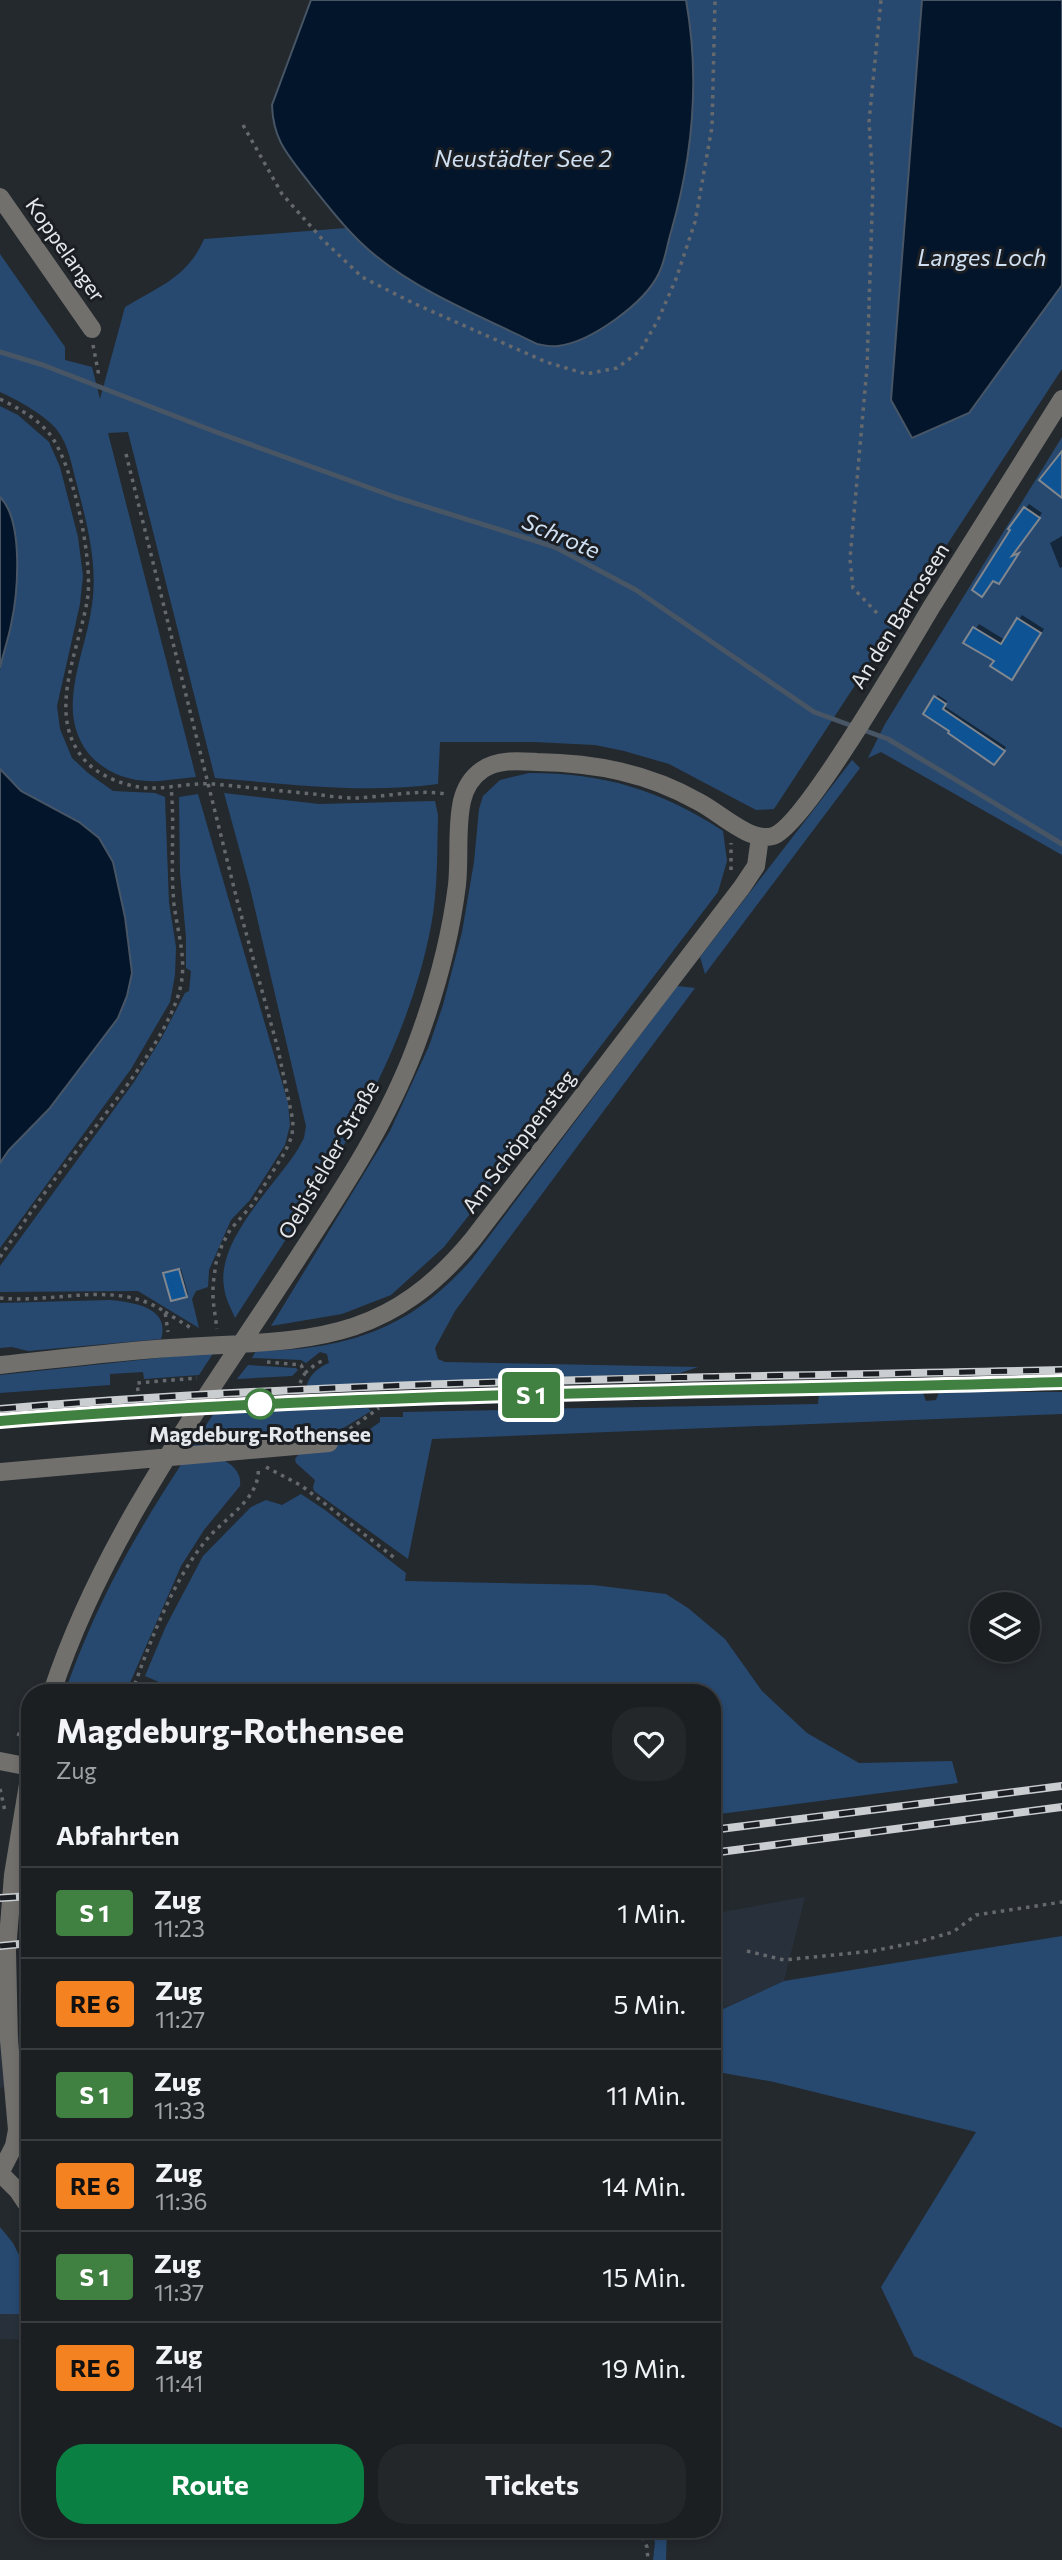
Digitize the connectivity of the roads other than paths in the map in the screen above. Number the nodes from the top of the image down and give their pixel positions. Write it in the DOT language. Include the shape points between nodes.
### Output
graph roads {
  1 [pos="0,197"];
  2 [pos="92,329"];
  3 [pos="1062,399"];
  4 [pos="760,837"];
  5 [pos="0,1365"];
  6 [pos="330,1443"];
  7 [pos="0,1472"];
  8 [pos="55,1684"];
  9 [pos="0,1761"];
  10 [pos="21,1767"];
  11 [pos="21,1824"];
  12 [pos="0,2173"];
  13 [pos="21,2196"];
  1 -- 2 [label="street, Koppelanger"];
  3 -- 4 [label="street, An den Barroseen" via="850,740 788,826 777,835"];
  4 -- 5 [label="street, Am Schöppensteg" via="756,866 742,887 473,1239 441,1275 401,1306 358,1326 314,1337"];
  4 -- 8 [label="street, Oebisfelder Straße" via="679,791 622,771 559,762 512,762 492,764 474,777 461,807 448,939 415,1048 371,1141 151,1484 95,1584"];
  6 -- 7 [label="street"];
  9 -- 10 [label="street"];
  11 -- 12 [label="street" via="7,1951 17,2130"];
  12 -- 13 [label="street"];
}
